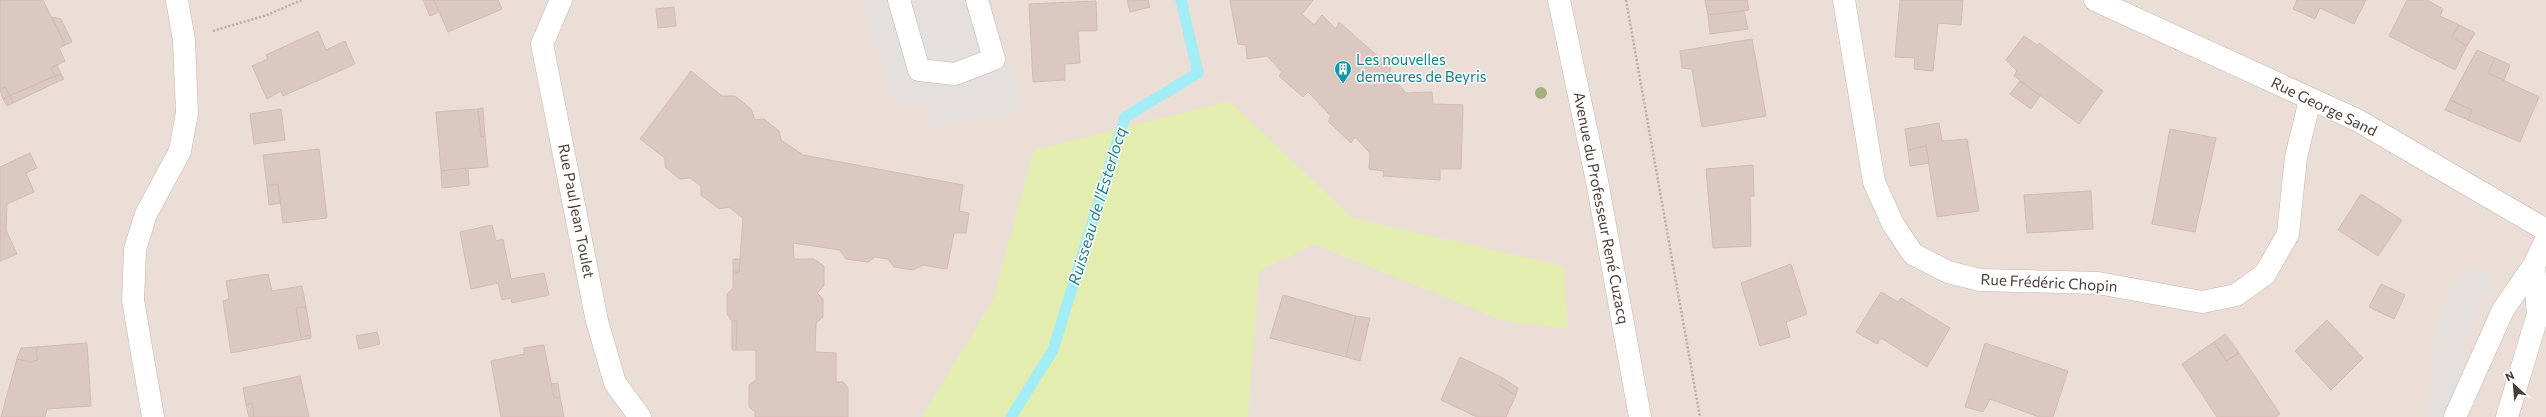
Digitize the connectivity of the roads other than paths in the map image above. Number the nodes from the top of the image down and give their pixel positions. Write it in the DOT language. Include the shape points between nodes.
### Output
graph roads {
  1 [pos="177,0"];
  2 [pos="560,0"];
  3 [pos="899,0"];
  4 [pos="977,0"];
  5 [pos="1559,0"];
  6 [pos="1844,0"];
  7 [pos="2095,0"];
  8 [pos="2310,100"];
  9 [pos="2546,230"];
  10 [pos="2546,240"];
  11 [pos="2534,265"];
  12 [pos="153,417"];
  13 [pos="640,417"];
  14 [pos="1640,417"];
  15 [pos="2455,417"];
  16 [pos="2507,417"];
  1 -- 12 [label="street" via="184,40 187,114 180,151 146,214 134,249 133,300"];
  2 -- 13 [label="street, Rue Paul Jean Toulet" via="542,44 598,321 615,383"];
  3 -- 4 [label="street" via="918,70 955,74 994,59"];
  5 -- 14 [label="street, Avenue du Professeur René Cuzacq" via="1597,181"];
  6 -- 8 [label="street, Rue Frédéric Chopin" via="1874,182 1893,224 1913,254 1948,272 1980,280 2098,283 2202,302 2236,295 2265,274 2288,234 2296,157"];
  7 -- 8 [label="street, Rue George Sand"];
  8 -- 9 [label="street, Rue George Sand" via="2357,120"];
  10 -- 11 [label="street"];
  11 -- 15 [label="street" via="2503,310"];
  11 -- 16 [label="street" via="2538,314"];
}
